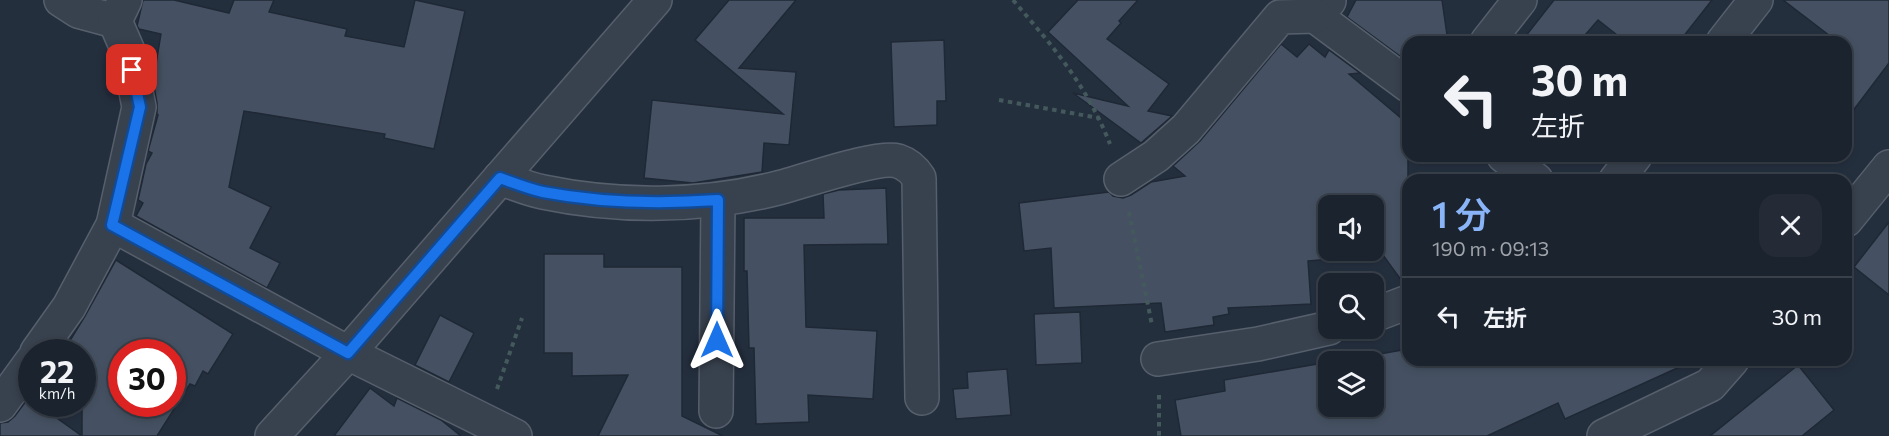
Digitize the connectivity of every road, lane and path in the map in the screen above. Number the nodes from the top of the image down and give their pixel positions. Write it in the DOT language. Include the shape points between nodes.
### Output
graph roads {
  1 [pos="62,0"];
  2 [pos="655,0"];
  3 [pos="1520,0"];
  4 [pos="1756,0"];
  5 [pos="1322,8"];
  6 [pos="120,10"];
  7 [pos="1492,36"];
  8 [pos="1728,36"];
  9 [pos="1402,80"];
  10 [pos="999,100"];
  11 [pos="1099,118"];
  12 [pos="1512,162"];
  13 [pos="1630,162"];
  14 [pos="1889,167"];
  15 [pos="1528,174"];
  16 [pos="1621,174"];
  17 [pos="500,178"];
  18 [pos="1121,179"];
  19 [pos="718,200"];
  20 [pos="1852,213"];
  21 [pos="112,225"];
  22 [pos="1402,304"];
  23 [pos="1384,311"];
  24 [pos="522,318"];
  25 [pos="1318,330"];
  26 [pos="46,339"];
  27 [pos="348,353"];
  28 [pos="1158,359"];
  29 [pos="1727,366"];
  30 [pos="18,380"];
  31 [pos="922,398"];
  32 [pos="0,405"];
  33 [pos="716,411"];
  34 [pos="485,421"];
  35 [pos="272,436"];
  36 [pos="515,436"];
  37 [pos="1604,436"];
  1 -- 6 [label="street" via="78,11"];
  2 -- 17 [label="street"];
  3 -- 7 [label="street"];
  4 -- 8 [label="street"];
  5 -- 9 [label="street"];
  5 -- 18 [label="street" via="1280,17 1186,129 1156,156"];
  6 -- 21 [label="street" via="140,107"];
  10 -- 11 [label="path"];
  12 -- 15 [label="street"];
  13 -- 16 [label="street"];
  14 -- 20 [label="street"];
  17 -- 19 [label="street" via="570,197 645,202"];
  17 -- 27 [label="street"];
  19 -- 31 [label="street" via="887,160 914,170 919,178"];
  19 -- 33 [label="street"];
  21 -- 26 [label="street" via="69,307"];
  21 -- 27 [label="street"];
  22 -- 23 [label="street"];
  24 -- 34 [label="path"];
  25 -- 28 [label="street"];
  27 -- 34 [label="street"];
  27 -- 35 [label="street"];
  29 -- 37 [label="street" via="1710,385"];
  30 -- 32 [label="street"];
  34 -- 36 [label="street"];
}
